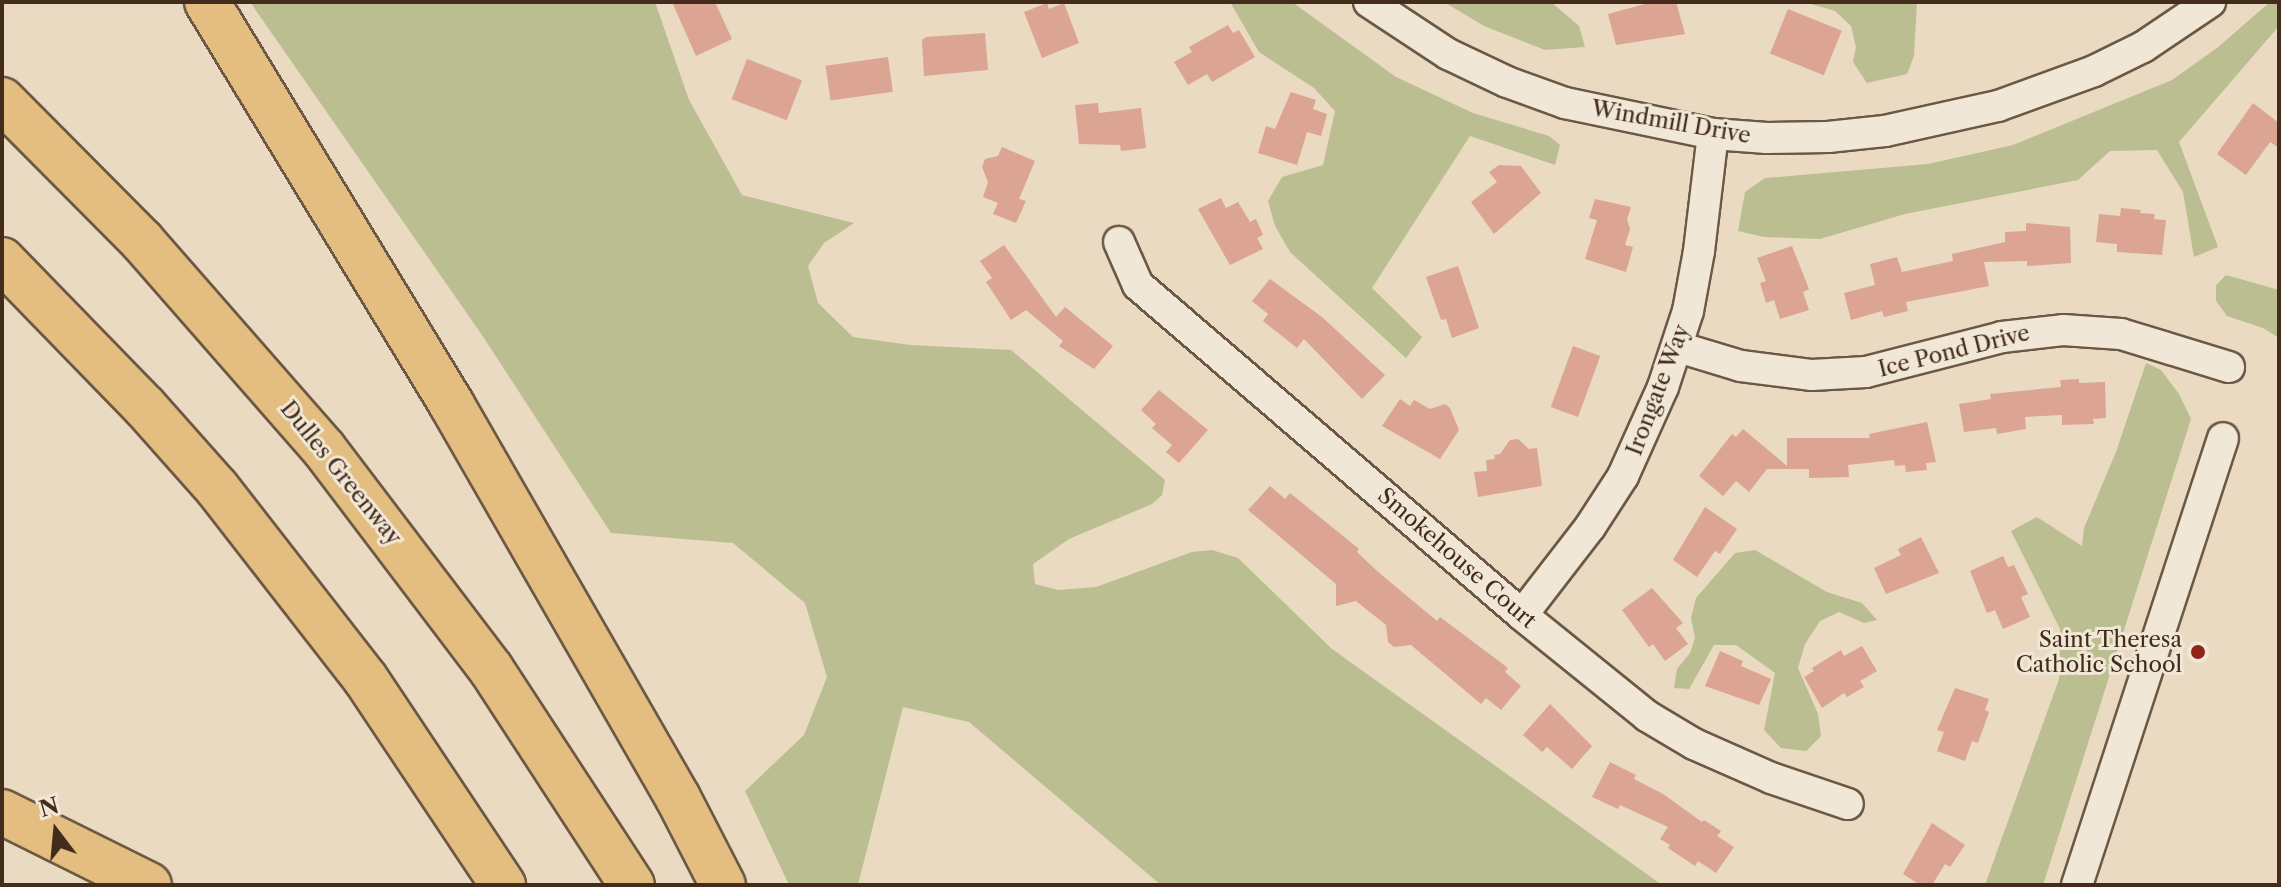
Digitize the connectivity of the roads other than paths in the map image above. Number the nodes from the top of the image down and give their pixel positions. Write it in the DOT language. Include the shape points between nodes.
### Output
graph roads {
  1 [pos="207,2"];
  2 [pos="1369,2"];
  3 [pos="2210,2"];
  4 [pos="2,100"];
  5 [pos="1713,134"];
  6 [pos="1119,242"];
  7 [pos="2,260"];
  8 [pos="1678,347"];
  9 [pos="2229,367"];
  10 [pos="2223,438"];
  11 [pos="1522,615"];
  12 [pos="1848,804"];
  13 [pos="2,812"];
  14 [pos="149,885"];
  15 [pos="503,885"];
  16 [pos="632,885"];
  17 [pos="723,885"];
  18 [pos="2077,885"];
  1 -- 17 [label="highway" via="452,405"];
  2 -- 5 [label="street, Windmill Drive" via="1448,54 1507,82 1606,114"];
  3 -- 5 [label="street, Windmill Drive" via="2118,59 1998,106 1828,137"];
  4 -- 16 [label="highway, Dulles Greenway" via="142,241 324,449 491,669"];
  5 -- 8 [label="street, Irongate Way" via="1699,251"];
  6 -- 11 [label="street, Smokehouse Court" via="1138,285"];
  7 -- 15 [label="highway" via="217,488 365,678"];
  8 -- 9 [label="street, Ice Pond Drive" via="1775,372 1866,372 2002,337 2063,330 2121,334"];
  8 -- 11 [label="street, Irongate Way" via="1623,476"];
  10 -- 18 [label="street"];
  11 -- 12 [label="street, Smokehouse Court" via="1647,716 1694,744"];
  13 -- 14 [label="highway"];
}
